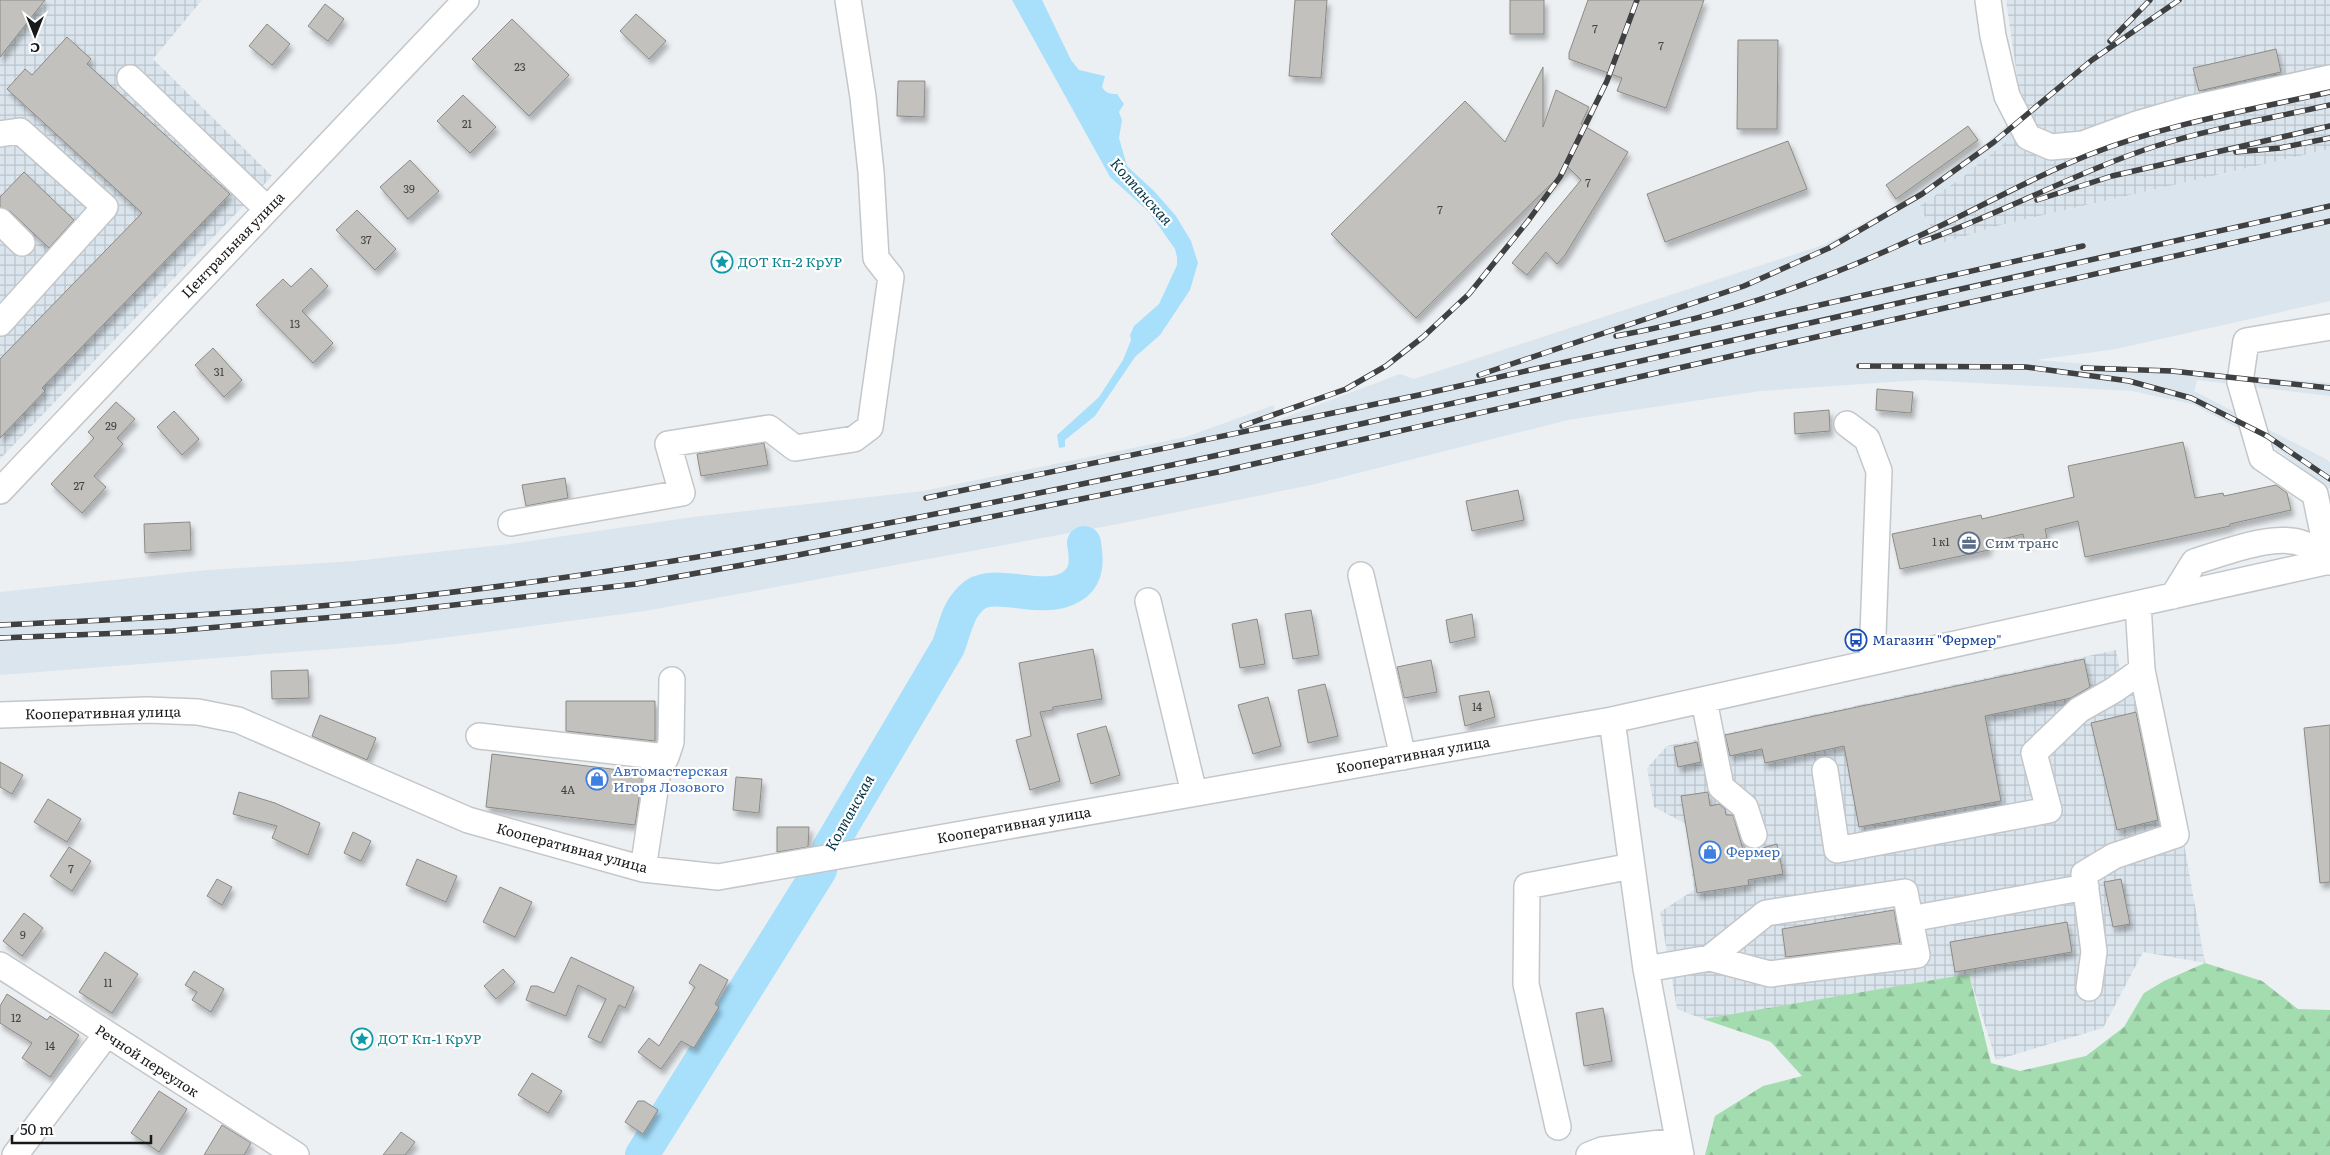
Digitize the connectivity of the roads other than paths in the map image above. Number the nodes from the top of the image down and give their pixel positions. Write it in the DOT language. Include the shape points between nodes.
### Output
graph roads {
  1 [pos="466,0"];
  2 [pos="848,0"];
  3 [pos="1988,0"];
  4 [pos="130,78"];
  5 [pos="2330,78"];
  6 [pos="0,134"];
  7 [pos="267,209"];
  8 [pos="0,221"];
  9 [pos="22,243"];
  10 [pos="0,323"];
  11 [pos="2330,327"];
  12 [pos="1847,424"];
  13 [pos="0,491"];
  14 [pos="511,524"];
  15 [pos="2329,561"];
  16 [pos="1361,575"];
  17 [pos="1148,600"];
  18 [pos="2138,604"];
  19 [pos="1872,662"];
  20 [pos="2142,670"];
  21 [pos="672,680"];
  22 [pos="1704,700"];
  23 [pos="0,716"];
  24 [pos="1612,720"];
  25 [pos="479,736"];
  26 [pos="1403,756"];
  27 [pos="666,757"];
  28 [pos="1825,770"];
  29 [pos="1194,793"];
  30 [pos="1754,834"];
  31 [pos="1632,866"];
  32 [pos="643,869"];
  33 [pos="2086,888"];
  34 [pos="1910,919"];
  35 [pos="1710,958"];
  36 [pos="0,965"];
  37 [pos="1646,969"];
  38 [pos="2089,988"];
  39 [pos="106,1035"];
  40 [pos="1558,1127"];
  41 [pos="1679,1148"];
  42 [pos="16,1155"];
  43 [pos="296,1155"];
  44 [pos="1589,1155"];
  1 -- 7 [label="street, Центральная улица"];
  2 -- 14 [label="street" via="870,162 876,258 891,277 870,427 854,439 795,448 769,428 668,444 682,493"];
  3 -- 5 [label="street" via="2007,96 2028,137 2051,147 2084,144 2189,109"];
  4 -- 7 [label="street"];
  6 -- 10 [label="street" via="20,131 105,208"];
  7 -- 13 [label="street, Центральная улица"];
  8 -- 9 [label="street"];
  11 -- 15 [label="street" via="2246,341 2240,382 2262,458 2315,494"];
  12 -- 19 [label="street" via="1867,439 1879,471"];
  15 -- 18 [label="street, Кооперативная улица"];
  16 -- 26 [label="street"];
  17 -- 29 [label="street"];
  18 -- 19 [label="street, Кооперативная улица"];
  18 -- 20 [label="street"];
  19 -- 22 [label="street, Кооперативная улица"];
  20 -- 28 [label="street" via="2079,710 2034,753 2049,810 1838,850"];
  20 -- 33 [label="street" via="2176,835 2114,856 2084,874"];
  21 -- 27 [label="street" via="671,742"];
  22 -- 24 [label="street, Кооперативная улица"];
  22 -- 30 [label="street" via="1721,787 1745,807"];
  23 -- 32 [label="street, Кооперативная улица" via="147,710 198,712 238,720 468,820"];
  24 -- 26 [label="street, Кооперативная улица"];
  24 -- 31 [label="street"];
  25 -- 27 [label="street"];
  26 -- 29 [label="street, Кооперативная улица"];
  27 -- 32 [label="street" via="658,771"];
  29 -- 32 [label="street, Кооперативная улица" via="718,877"];
  31 -- 37 [label="street"];
  31 -- 40 [label="street" via="1527,886 1526,984"];
  33 -- 34 [label="street"];
  33 -- 38 [label="street" via="2094,952"];
  34 -- 35 [label="street" via="1905,892 1766,913"];
  34 -- 35 [label="street" via="1918,955 1770,974"];
  35 -- 37 [label="street"];
  36 -- 39 [label="street, Речной переулок"];
  37 -- 41 [label="street"];
  39 -- 42 [label="street"];
  39 -- 43 [label="street, Речной переулок"];
  41 -- 44 [label="street" via="1602,1150"];
}
